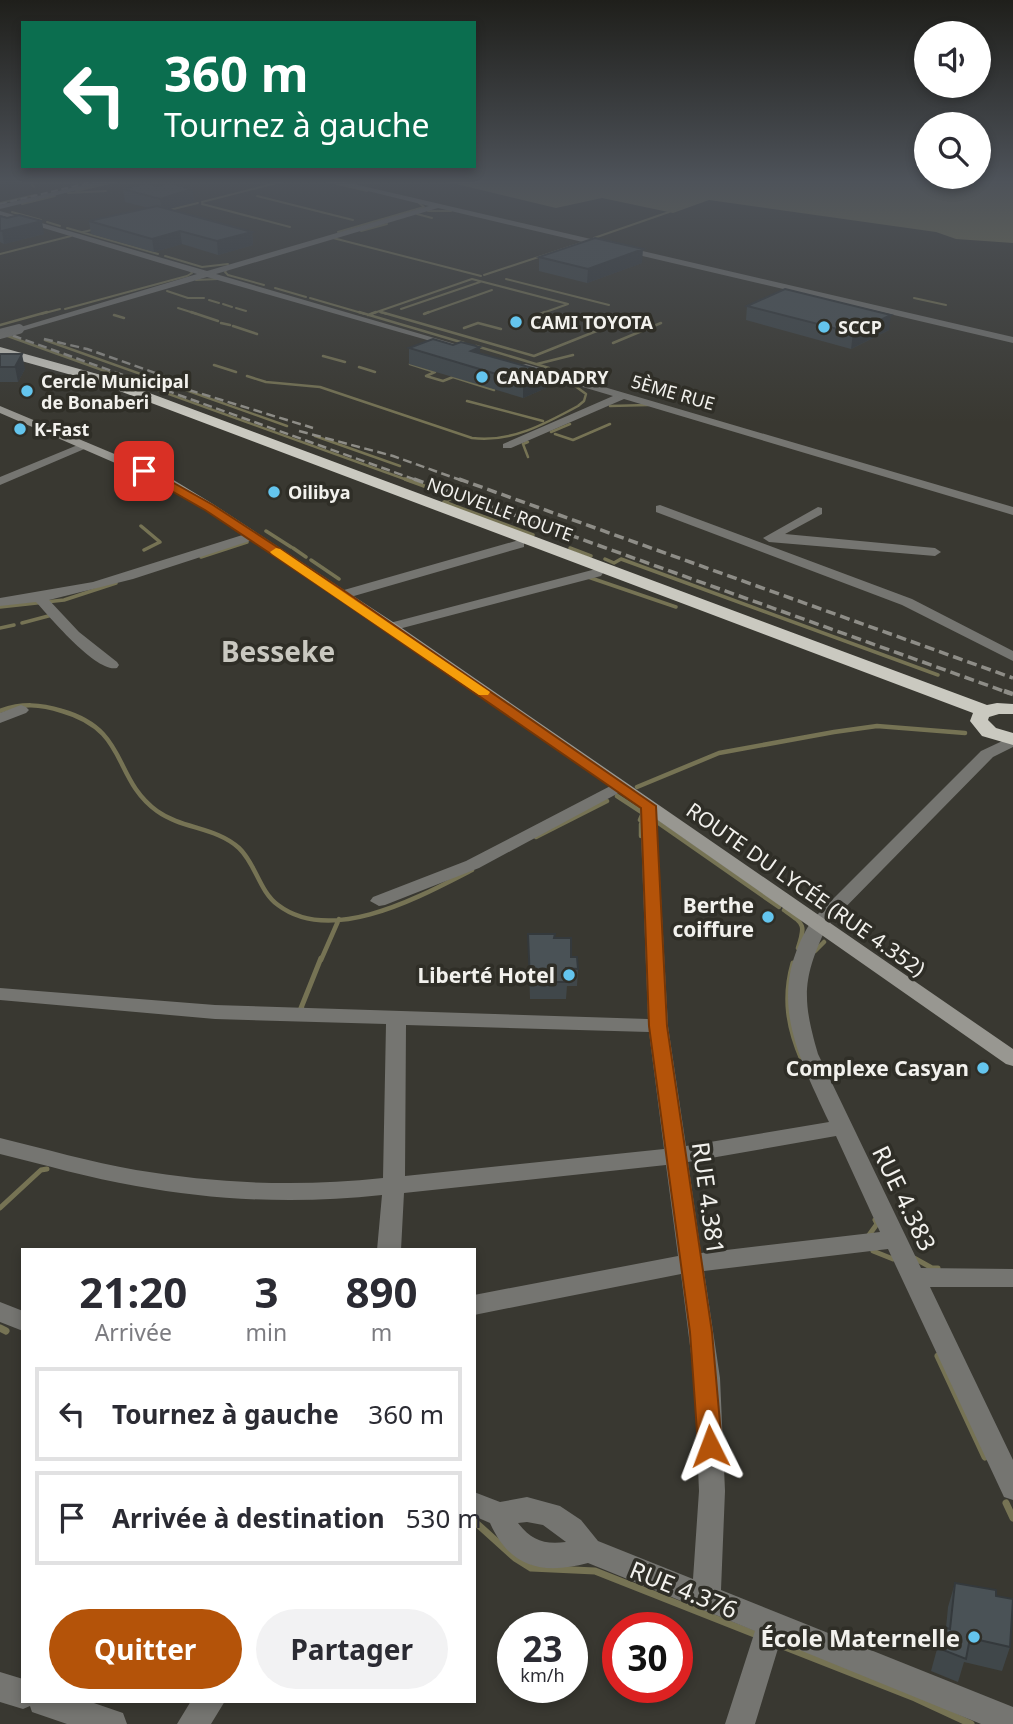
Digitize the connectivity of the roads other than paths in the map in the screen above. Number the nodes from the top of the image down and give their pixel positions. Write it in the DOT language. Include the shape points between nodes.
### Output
graph roads {
  1 [pos="166,261"];
  2 [pos="246,261"];
  3 [pos="676,261"];
  4 [pos="206,273"];
  5 [pos="0,334"];
  6 [pos="1013,340"];
  7 [pos="467,350"];
  8 [pos="0,351"];
  9 [pos="0,357"];
  10 [pos="519,365"];
  11 [pos="622,396"];
  12 [pos="0,409"];
  13 [pos="85,445"];
  14 [pos="507,446"];
  15 [pos="0,481"];
  16 [pos="660,509"];
  17 [pos="818,510"];
  18 [pos="1013,511"];
  19 [pos="490,529"];
  20 [pos="252,536"];
  21 [pos="772,537"];
  22 [pos="519,544"];
  23 [pos="757,545"];
  24 [pos="935,552"];
  25 [pos="596,573"];
  26 [pos="342,595"];
  27 [pos="41,599"];
  28 [pos="0,602"];
  29 [pos="391,628"];
  30 [pos="1013,657"];
  31 [pos="112,665"];
  32 [pos="1012,708"];
  33 [pos="21,710"];
  34 [pos="0,718"];
  35 [pos="982,720"];
  36 [pos="1013,740"];
  37 [pos="987,754"];
  38 [pos="620,786"];
  39 [pos="649,806"];
  40 [pos="379,901"];
  41 [pos="819,924"];
  42 [pos="0,994"];
  43 [pos="397,1016"];
  44 [pos="658,1026"];
  45 [pos="1013,1059"];
  46 [pos="843,1127"];
  47 [pos="0,1146"];
  48 [pos="677,1156"];
  49 [pos="393,1186"];
  50 [pos="895,1239"];
  51 [pos="389,1248"];
  52 [pos="692,1263"];
  53 [pos="914,1277"];
  54 [pos="1013,1278"];
  55 [pos="476,1305"];
  56 [pos="0,1312"];
  57 [pos="21,1320"];
  58 [pos="1013,1488"];
  59 [pos="487,1509"];
  60 [pos="588,1550"];
  61 [pos="706,1598"];
  62 [pos="771,1625"];
  63 [pos="0,1687"];
  64 [pos="21,1693"];
  65 [pos="49,1703"];
  66 [pos="208,1703"];
  67 [pos="1013,1722"];
  68 [pos="112,1724"];
  69 [pos="192,1724"];
  70 [pos="740,1724"];
  1 -- 4 [label="street"];
  2 -- 4 [label="street"];
  3 -- 6 [label="street"];
  4 -- 5 [label="street, bridge"];
  4 -- 7 [label="street"];
  8 -- 19 [label="highway, NOUVELLE ROUTE" via="97,379"];
  9 -- 19 [label="highway, NOUVELLE ROUTE" via="91,381"];
  10 -- 11 [label="street, 5ÈME RUE"];
  11 -- 14 [label="street"];
  11 -- 18 [label="street, 5ÈME RUE"];
  12 -- 13 [label="main road, ROUTE DU LYCÉE (RUE 4.352)"];
  13 -- 15 [label="street"];
  13 -- 20 [label="main road, ROUTE DU LYCÉE (RUE 4.352)" via="163,479"];
  16 -- 23 [label="street"];
  17 -- 21 [label="street"];
  19 -- 22 [label="highway, NOUVELLE ROUTE"];
  19 -- 35 [label="highway, NOUVELLE ROUTE"];
  20 -- 26 [label="main road, ROUTE DU LYCÉE (RUE 4.352)"];
  20 -- 27 [label="street"];
  21 -- 23 [label="street"];
  21 -- 24 [label="street"];
  22 -- 25 [label="highway, NOUVELLE ROUTE"];
  22 -- 26 [label="street"];
  23 -- 30 [label="street" via="907,602"];
  25 -- 29 [label="street"];
  25 -- 35 [label="highway, NOUVELLE ROUTE"];
  26 -- 29 [label="main road, ROUTE DU LYCÉE (RUE 4.352)"];
  27 -- 28 [label="street"];
  27 -- 31 [label="street" via="74,635"];
  29 -- 38 [label="main road, ROUTE DU LYCÉE (RUE 4.352)"];
  32 -- 35 [label="highway"];
  33 -- 34 [label="street"];
  35 -- 36 [label="highway" via="995,735"];
  35 -- 37 [label="street"];
  36 -- 37 [label="street, RUE 4.383"];
  37 -- 41 [label="street, RUE 4.383"];
  38 -- 39 [label="main road, ROUTE DU LYCÉE (RUE 4.352)"];
  38 -- 40 [label="street" via="455,874"];
  39 -- 41 [label="main road, ROUTE DU LYCÉE (RUE 4.352)"];
  39 -- 44 [label="street, RUE 4.381"];
  41 -- 45 [label="main road, ROUTE DU LYCÉE (RUE 4.352)"];
  41 -- 46 [label="street, RUE 4.383" via="804,955 795,988 795,1010 808,1054"];
  42 -- 43 [label="street" via="215,1012"];
  43 -- 44 [label="street"];
  43 -- 49 [label="street"];
  44 -- 48 [label="street, RUE 4.381"];
  46 -- 48 [label="street"];
  46 -- 50 [label="street, RUE 4.383"];
  47 -- 49 [label="street" via="136,1178 252,1192"];
  48 -- 49 [label="street"];
  48 -- 52 [label="street, RUE 4.381"];
  49 -- 51 [label="street"];
  50 -- 52 [label="street"];
  50 -- 53 [label="street, RUE 4.383"];
  52 -- 55 [label="street"];
  52 -- 61 [label="street, RUE 4.381" via="706,1378 712,1491"];
  53 -- 54 [label="street"];
  53 -- 58 [label="street, RUE 4.383"];
  56 -- 57 [label="street"];
  59 -- 60 [label="street" via="543,1512 572,1528"];
  59 -- 60 [label="street" via="513,1541 537,1555 568,1557"];
  60 -- 61 [label="street, RUE 4.376"];
  61 -- 62 [label="street, RUE 4.376"];
  62 -- 67 [label="street, RUE 4.376"];
  62 -- 70 [label="street"];
  63 -- 64 [label="street"];
  65 -- 68 [label="street"];
  66 -- 69 [label="street"];
}
